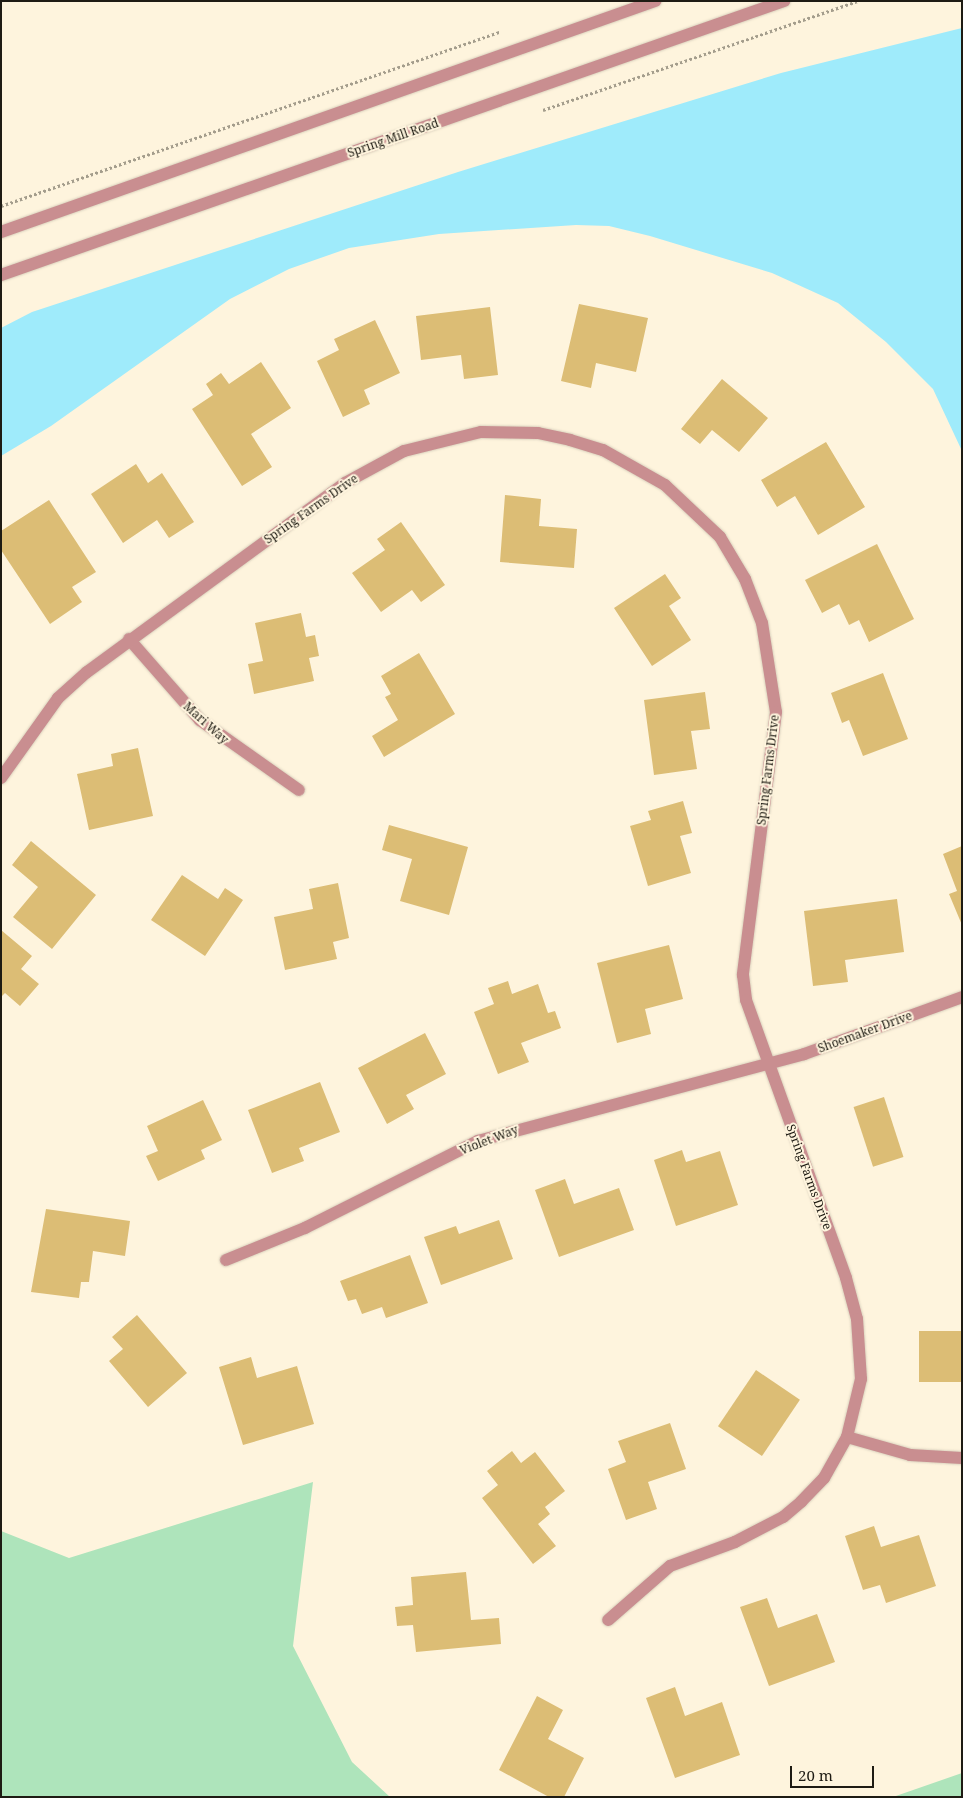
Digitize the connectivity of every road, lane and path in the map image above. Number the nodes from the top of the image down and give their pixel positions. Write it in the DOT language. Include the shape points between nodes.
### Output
graph roads {
  1 [pos="655,1"];
  2 [pos="784,1"];
  3 [pos="502,31"];
  4 [pos="1,206"];
  5 [pos="1,232"];
  6 [pos="1,274"];
  7 [pos="129,639"];
  8 [pos="1,778"];
  9 [pos="299,790"];
  10 [pos="962,997"];
  11 [pos="768,1064"];
  12 [pos="226,1260"];
  13 [pos="847,1437"];
  14 [pos="962,1458"];
  15 [pos="608,1620"];
  1 -- 5 [label="street"];
  2 -- 6 [label="street, Spring Mill Road"];
  3 -- 4 [label="path"];
  7 -- 8 [label="street, Spring Farms Drive" via="58,698"];
  7 -- 9 [label="street, Mari Way" via="200,720"];
  7 -- 11 [label="street, Spring Farms Drive" via="345,483 404,451 438,440 481,432 538,433 602,450 665,485 720,538 745,579 772,668 776,712 743,975"];
  10 -- 11 [label="street, Shoemaker Drive"];
  11 -- 12 [label="street, Violet Way" via="478,1141 305,1228"];
  11 -- 13 [label="street, Spring Farms Drive" via="857,1319 861,1379"];
  13 -- 14 [label="street" via="910,1455"];
  13 -- 15 [label="street, Spring Farms Drive" via="824,1478 783,1518 670,1566"];
}
